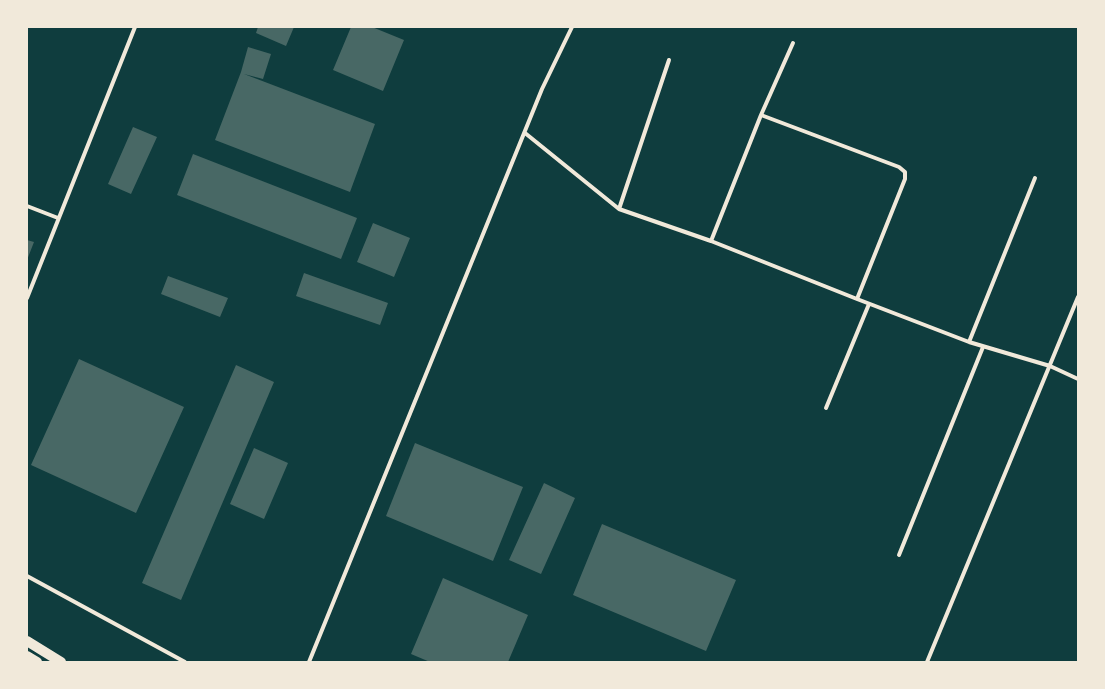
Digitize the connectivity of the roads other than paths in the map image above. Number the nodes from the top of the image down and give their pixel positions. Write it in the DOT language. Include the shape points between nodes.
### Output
graph roads {
  1 [pos="135,27"];
  2 [pos="572,27"];
  3 [pos="793,43"];
  4 [pos="669,60"];
  5 [pos="761,115"];
  6 [pos="525,133"];
  7 [pos="1035,178"];
  8 [pos="27,206"];
  9 [pos="619,209"];
  10 [pos="58,218"];
  11 [pos="711,241"];
  12 [pos="1078,297"];
  13 [pos="27,298"];
  14 [pos="856,299"];
  15 [pos="869,304"];
  16 [pos="969,342"];
  17 [pos="983,347"];
  18 [pos="1050,366"];
  19 [pos="1078,379"];
  20 [pos="826,408"];
  21 [pos="899,555"];
  22 [pos="27,576"];
  23 [pos="27,641"];
  24 [pos="27,656"];
  25 [pos="37,662"];
  26 [pos="61,662"];
  27 [pos="185,662"];
  28 [pos="309,662"];
  29 [pos="927,662"];
  1 -- 10 [label="street"];
  2 -- 6 [label="street" via="542,89"];
  3 -- 5 [label="street"];
  4 -- 9 [label="street"];
  5 -- 11 [label="street"];
  5 -- 14 [label="street" via="899,167 904,172 904,179"];
  6 -- 9 [label="street"];
  6 -- 28 [label="street"];
  7 -- 16 [label="street"];
  8 -- 10 [label="street"];
  9 -- 11 [label="street"];
  10 -- 13 [label="street"];
  11 -- 14 [label="street"];
  12 -- 18 [label="street"];
  14 -- 15 [label="street"];
  15 -- 16 [label="street"];
  15 -- 20 [label="street"];
  16 -- 17 [label="street"];
  17 -- 18 [label="street"];
  17 -- 21 [label="street"];
  18 -- 19 [label="street"];
  18 -- 29 [label="street"];
  22 -- 27 [label="street"];
  23 -- 26 [label="main road"];
  24 -- 25 [label="main road"];
}
